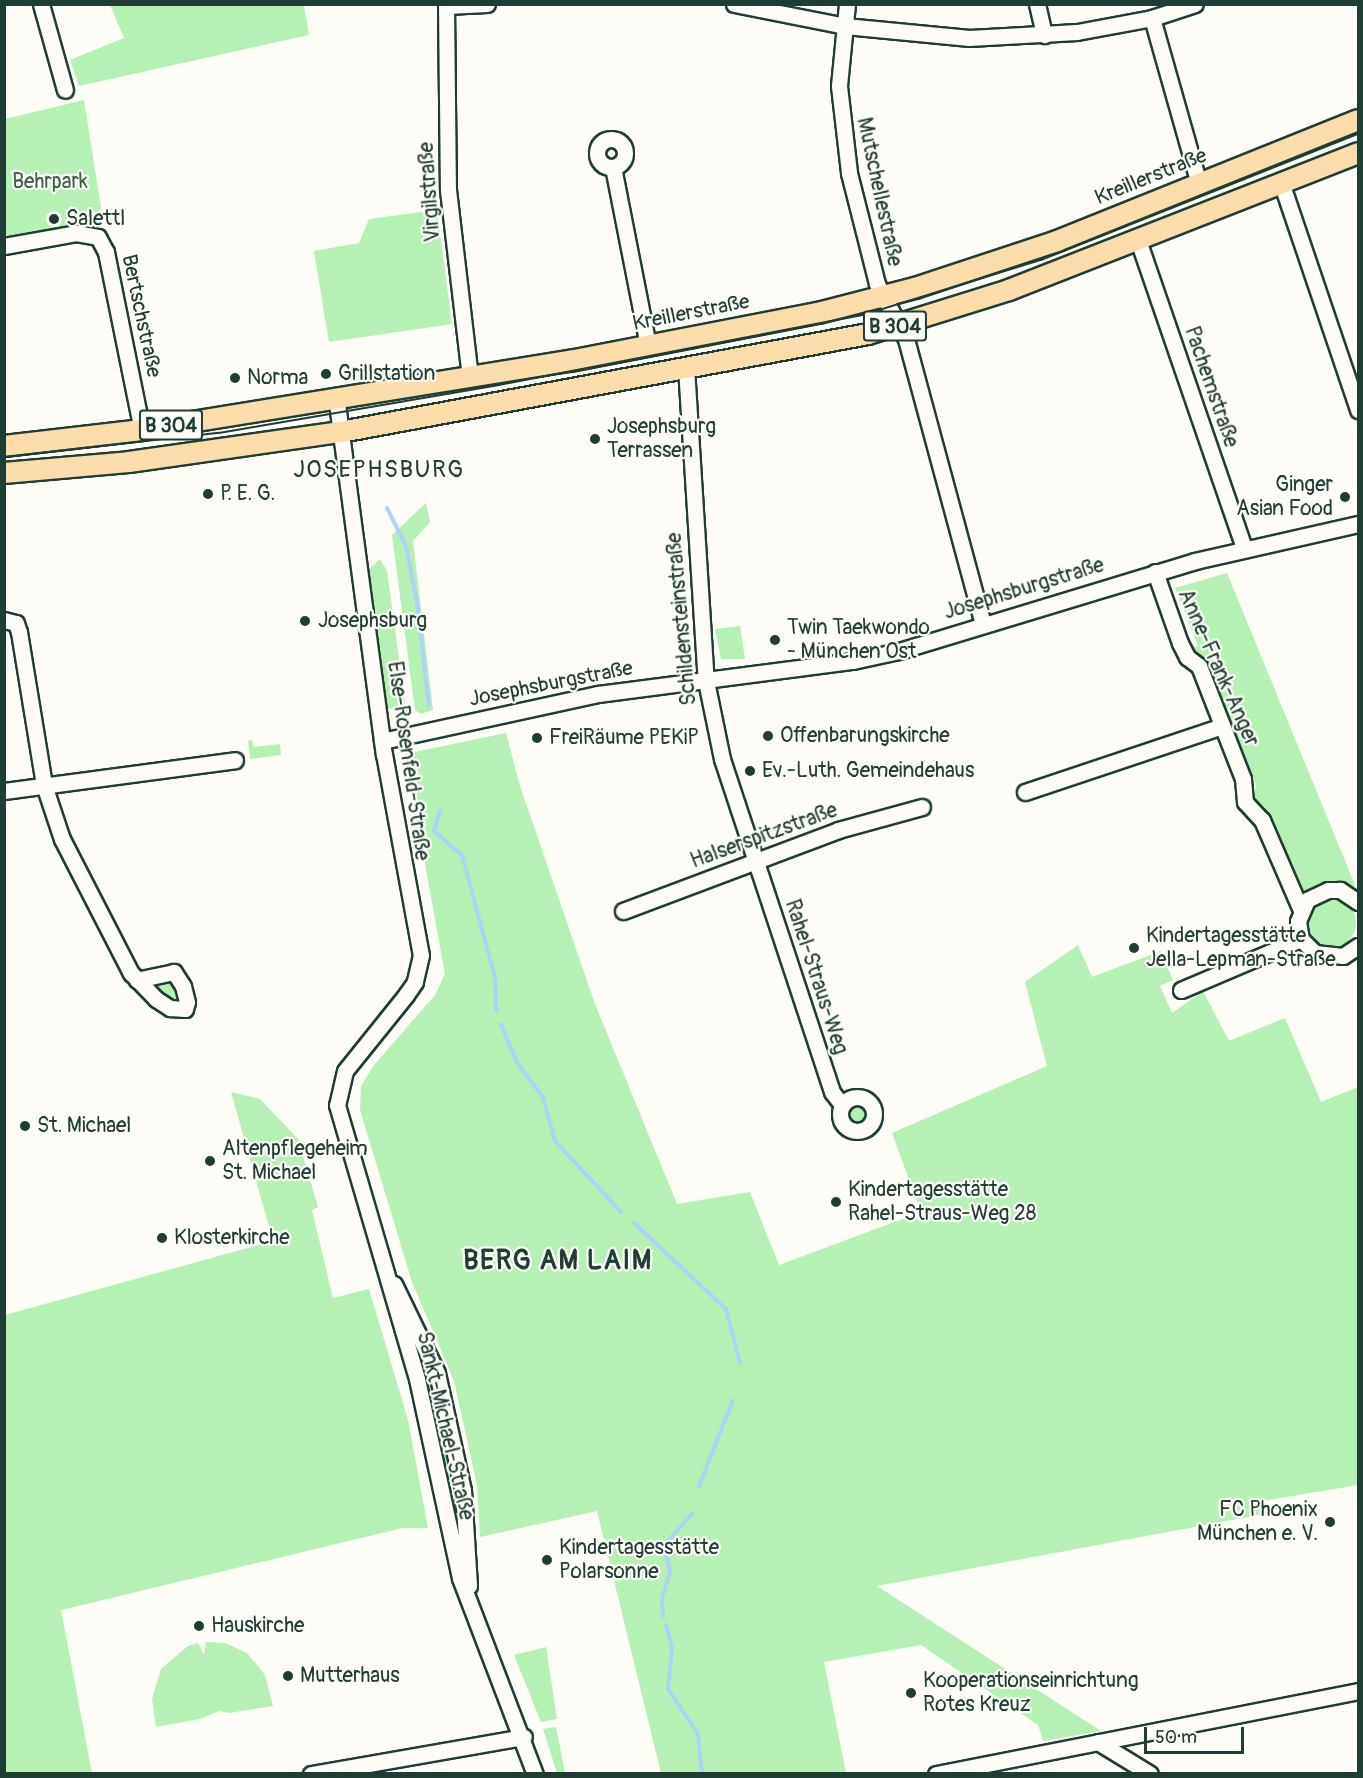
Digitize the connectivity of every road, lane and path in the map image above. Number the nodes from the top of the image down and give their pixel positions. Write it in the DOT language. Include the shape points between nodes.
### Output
graph roads {
  1 [pos="41,4"];
  2 [pos="487,4"];
  3 [pos="734,4"];
  4 [pos="847,4"];
  5 [pos="1037,4"];
  6 [pos="1195,4"];
  7 [pos="446,5"];
  8 [pos="1152,18"];
  9 [pos="845,26"];
  10 [pos="1044,34"];
  11 [pos="65,90"];
  12 [pos="1359,120"];
  13 [pos="1359,153"];
  14 [pos="613,167"];
  15 [pos="1281,182"];
  16 [pos="1199,184"];
  17 [pos="1138,240"];
  18 [pos="4,246"];
  19 [pos="884,297"];
  20 [pos="899,325"];
  21 [pos="648,346"];
  22 [pos="686,367"];
  23 [pos="470,376"];
  24 [pos="336,396"];
  25 [pos="1359,410"];
  26 [pos="142,430"];
  27 [pos="342,432"];
  28 [pos="4,446"];
  29 [pos="4,473"];
  30 [pos="1359,524"];
  31 [pos="1244,548"];
  32 [pos="1155,572"];
  33 [pos="4,620"];
  34 [pos="983,624"];
  35 [pos="706,681"];
  36 [pos="1221,726"];
  37 [pos="382,741"];
  38 [pos="235,760"];
  39 [pos="44,785"];
  40 [pos="4,791"];
  41 [pos="1025,792"];
  42 [pos="922,807"];
  43 [pos="755,860"];
  44 [pos="1359,902"];
  45 [pos="1301,910"];
  46 [pos="623,911"];
  47 [pos="1301,939"];
  48 [pos="1359,946"];
  49 [pos="137,980"];
  50 [pos="1181,990"];
  51 [pos="337,1105"];
  52 [pos="842,1106"];
  53 [pos="382,1263"];
  54 [pos="470,1597"];
  55 [pos="1359,1691"];
  56 [pos="524,1737"];
  57 [pos="1098,1742"];
  58 [pos="957,1772"];
  59 [pos="311,1773"];
  60 [pos="535,1773"];
  61 [pos="936,1773"];
  62 [pos="1150,1773"];
  1 -- 11 [label="street"];
  2 -- 7 [label="street"];
  3 -- 9 [label="street"];
  4 -- 9 [label="street, Mutschellestraße"];
  5 -- 10 [label="street"];
  6 -- 8 [label="street"];
  7 -- 23 [label="street, Virgilstraße" via="448,190"];
  8 -- 10 [label="street"];
  8 -- 16 [label="street"];
  9 -- 10 [label="street" via="969,38"];
  9 -- 19 [label="street, Mutschellestraße" via="839,86 841,119 860,219"];
  12 -- 16 [label="main road, Kreillerstraße / B 304"];
  13 -- 15 [label="main road, B 304"];
  14 -- 21 [label="street"];
  15 -- 17 [label="main road, B 304"];
  15 -- 25 [label="street"];
  16 -- 19 [label="main road, Kreillerstraße / B 304" via="1057,241"];
  17 -- 20 [label="main road, B 304" via="1009,290"];
  17 -- 31 [label="street, Pachemstraße"];
  18 -- 26 [label="street, Bertschstraße" via="76,233 98,237 106,252"];
  19 -- 20 [label="street, Mutschellestraße"];
  19 -- 21 [label="main road, Kreillerstraße / B 304"];
  20 -- 22 [label="main road, B 304" via="788,351"];
  20 -- 34 [label="street, Mutschellestraße"];
  21 -- 23 [label="main road, Kreillerstraße / B 304"];
  22 -- 27 [label="main road, B 304"];
  22 -- 35 [label="street, Schildensteinstraße"];
  23 -- 24 [label="main road, Kreillerstraße / B 304"];
  24 -- 26 [label="main road, Kreillerstraße / B 304"];
  24 -- 27 [label="street, Else-Rosenfeld-Straße"];
  26 -- 28 [label="main road, Kreillerstraße / B 304"];
  27 -- 29 [label="main road, B 304" via="139,460"];
  27 -- 37 [label="street, Else-Rosenfeld-Straße"];
  30 -- 31 [label="street, Josephsburgstraße"];
  31 -- 32 [label="street, Josephsburgstraße"];
  32 -- 34 [label="street, Josephsburgstraße"];
  32 -- 36 [label="street, Anne-Frank-Anger" via="1180,644 1187,657 1199,666"];
  33 -- 39 [label="street" via="16,623 19,632"];
  34 -- 35 [label="street, Josephsburgstraße" via="853,662"];
  35 -- 37 [label="street, Josephsburgstraße" via="598,694"];
  35 -- 43 [label="street, Schildensteinstraße" via="722,759"];
  36 -- 41 [label="street"];
  36 -- 45 [label="street, Anne-Frank-Anger" via="1243,779 1245,802 1262,820"];
  37 -- 51 [label="street, Else-Rosenfeld-Straße" via="420,961 406,995 345,1071"];
  38 -- 39 [label="street"];
  39 -- 40 [label="street"];
  39 -- 49 [label="street" via="62,839"];
  42 -- 43 [label="street, Halserspitzstraße" via="838,830"];
  43 -- 46 [label="street, Halserspitzstraße"];
  43 -- 52 [label="street, Rahel-Straus-Weg" via="833,1096"];
  44 -- 45 [label="street" via="1340,890 1328,890 1307,900"];
  45 -- 47 [label="street"];
  47 -- 48 [label="street" via="1324,957 1343,956"];
  47 -- 50 [label="street"];
  51 -- 53 [label="street, Sankt-Michael-Straße"];
  53 -- 54 [label="street, Sankt-Michael-Straße" via="417,1379 451,1544"];
  53 -- 54 [label="street, Sankt-Michael-Straße" via="437,1373 463,1490"];
  54 -- 56 [label="street, Sankt-Michael-Straße"];
  55 -- 57 [label="street"];
  56 -- 59 [label="street"];
  56 -- 60 [label="street, Sankt-Michael-Straße"];
  57 -- 58 [label="street"];
  57 -- 62 [label="street"];
  58 -- 61 [label="street"];
}
